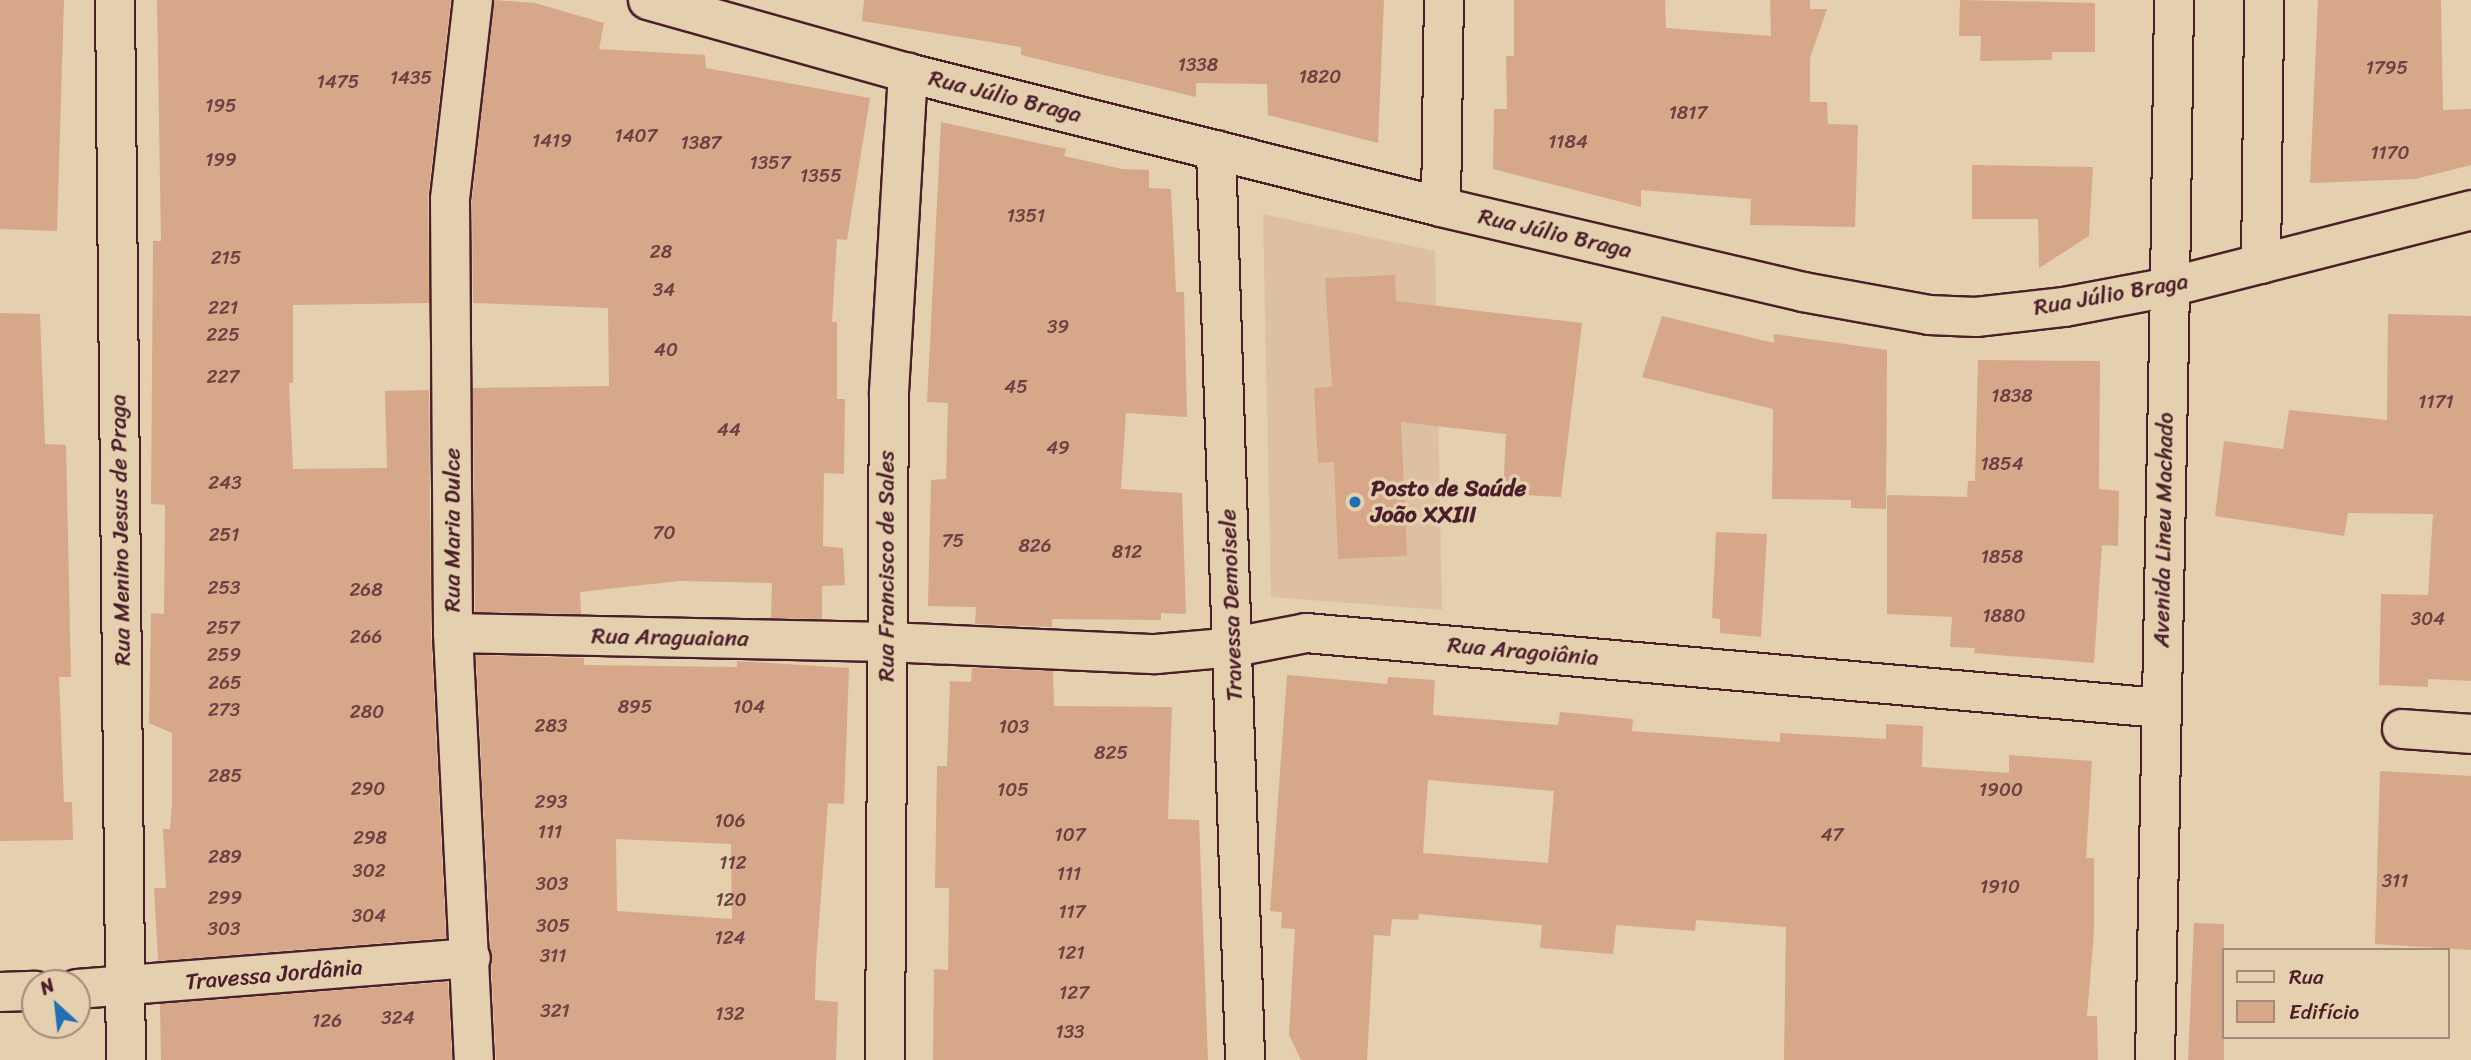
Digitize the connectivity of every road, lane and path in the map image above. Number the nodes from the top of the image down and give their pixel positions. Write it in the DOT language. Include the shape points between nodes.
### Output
graph roads {
  1 [pos="115,0"];
  2 [pos="473,0"];
  3 [pos="648,0"];
  4 [pos="1444,0"];
  5 [pos="2174,0"];
  6 [pos="2264,0"];
  7 [pos="908,73"];
  8 [pos="1216,150"];
  9 [pos="1441,207"];
  10 [pos="2471,210"];
  11 [pos="2261,264"];
  12 [pos="2170,287"];
  13 [pos="453,634"];
  14 [pos="887,642"];
  15 [pos="1234,647"];
  16 [pos="2160,708"];
  17 [pos="2402,729"];
  18 [pos="2471,734"];
  19 [pos="471,958"];
  20 [pos="127,988"];
  21 [pos="91,989"];
  22 [pos="21,991"];
  23 [pos="0,992"];
  24 [pos="126,1060"];
  25 [pos="474,1060"];
  26 [pos="884,1060"];
  27 [pos="1245,1060"];
  28 [pos="2155,1060"];
  1 -- 20 [label="street, Rua Menino Jesus de Praga"];
  2 -- 13 [label="street, Rua Maria Dulce" via="450,199"];
  3 -- 7 [label="street, Rua Júlio Braga"];
  4 -- 9 [label="street"];
  5 -- 12 [label="street, Avenida Lineu Machado"];
  6 -- 11 [label="street"];
  7 -- 8 [label="street, Rua Júlio Braga"];
  7 -- 14 [label="street, Rua Francisco de Sales" via="889,392"];
  8 -- 9 [label="street, Rua Júlio Braga"];
  8 -- 15 [label="street, Travessa Demoisele"];
  9 -- 12 [label="street, Rua Júlio Braga" via="1803,292 1929,315 1976,317 2064,307"];
  10 -- 11 [label="street, Rua Júlio Braga"];
  11 -- 12 [label="street, Rua Júlio Braga"];
  12 -- 16 [label="street, Avenida Lineu Machado"];
  13 -- 14 [label="street, Rua Araguaiana"];
  13 -- 19 [label="street, Rua Maria Dulce"];
  14 -- 15 [label="street, Rua Aragoiânia" via="1156,653"];
  14 -- 26 [label="street, Rua Francisco de Sales"];
  15 -- 16 [label="street, Rua Aragoiânia" via="1306,633"];
  15 -- 27 [label="street, Travessa Demoisele"];
  16 -- 28 [label="street, Avenida Lineu Machado"];
  17 -- 18 [label="street"];
  19 -- 20 [label="street, Travessa Jordânia"];
  19 -- 25 [label="street, Rua Maria Dulce"];
  20 -- 21 [label="street, Travessa Jordânia"];
  20 -- 24 [label="street, Rua Menino Jesus de Praga"];
  22 -- 23 [label="street"];
}
